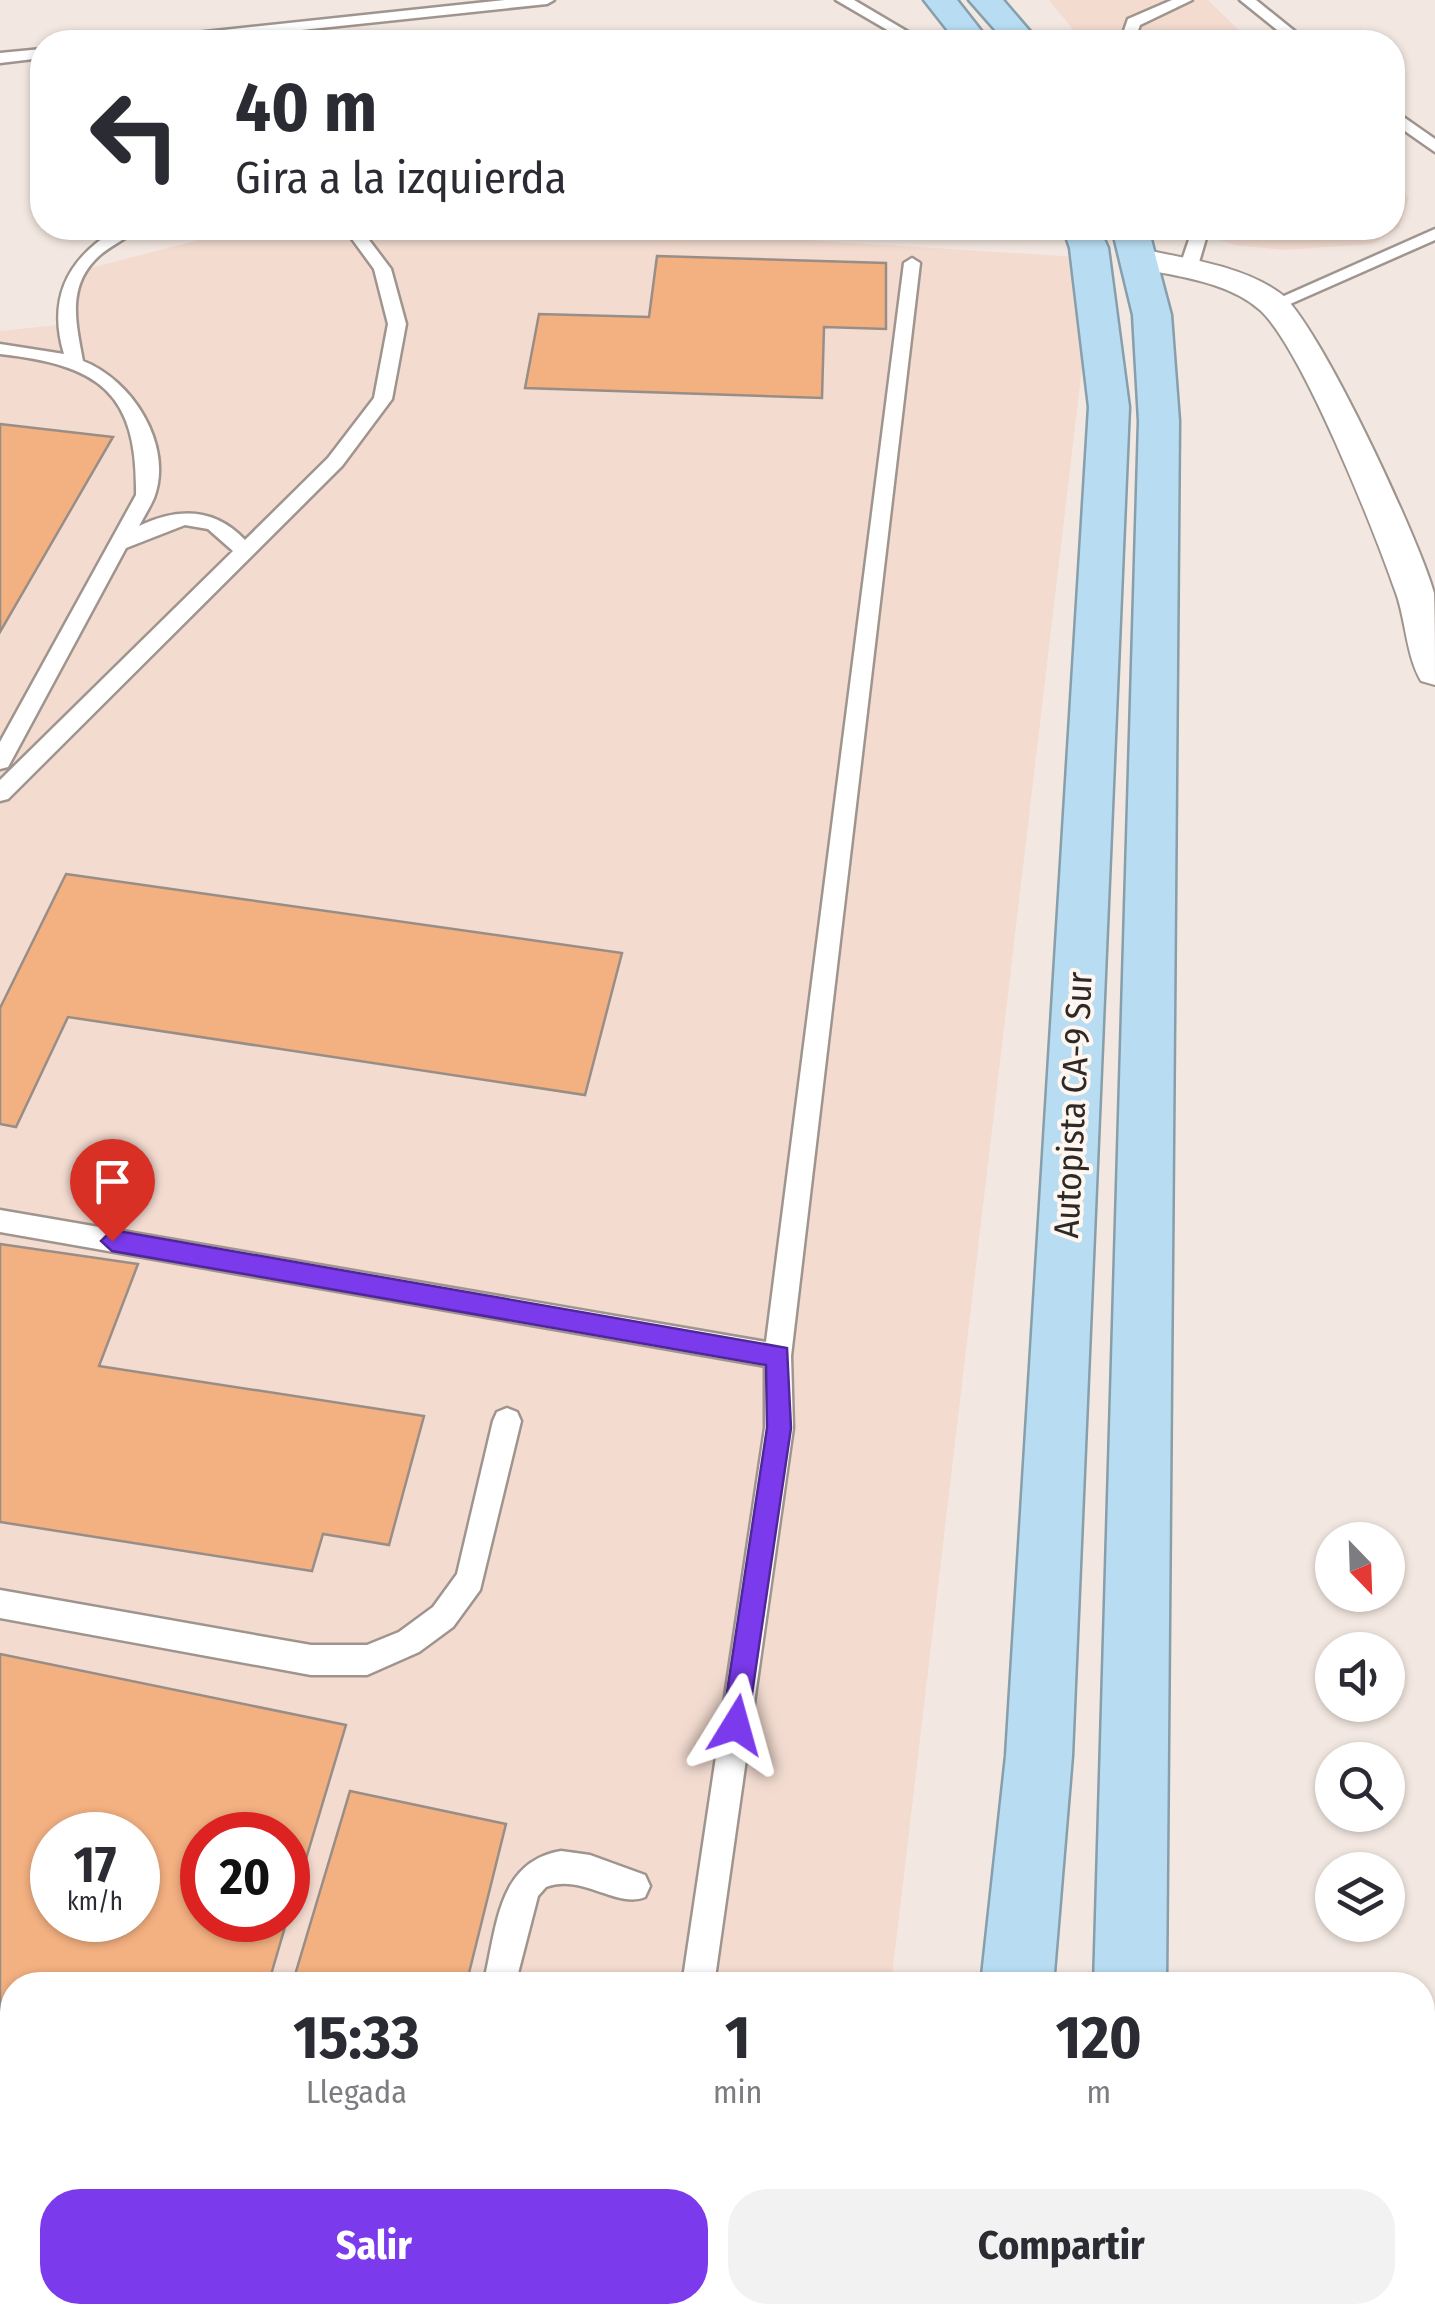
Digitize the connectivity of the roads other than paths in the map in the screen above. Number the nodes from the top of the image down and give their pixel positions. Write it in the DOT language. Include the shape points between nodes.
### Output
graph roads {
  1 [pos="546,0"];
  2 [pos="844,0"];
  3 [pos="940,0"];
  4 [pos="985,0"];
  5 [pos="1185,0"];
  6 [pos="1247,0"];
  7 [pos="262,30"];
  8 [pos="897,30"];
  9 [pos="964,30"];
  10 [pos="1012,30"];
  11 [pos="1130,30"];
  12 [pos="1286,30"];
  13 [pos="30,55"];
  14 [pos="0,58"];
  15 [pos="1405,124"];
  16 [pos="1435,147"];
  17 [pos="1435,234"];
  18 [pos="109,240"];
  19 [pos="361,240"];
  20 [pos="1086,240"];
  21 [pos="1178,240"];
  22 [pos="1153,252"];
  23 [pos="912,263"];
  24 [pos="1274,304"];
  25 [pos="0,350"];
  26 [pos="76,360"];
  27 [pos="118,544"];
  28 [pos="244,551"];
  29 [pos="1430,618"];
  30 [pos="1434,668"];
  31 [pos="0,761"];
  32 [pos="0,793"];
  33 [pos="0,1221"];
  34 [pos="778,1356"];
  35 [pos="507,1421"];
  36 [pos="0,1604"];
  37 [pos="634,1886"];
  38 [pos="502,1972"];
  39 [pos="700,1972"];
  40 [pos="1018,1972"];
  41 [pos="1130,1972"];
  1 -- 7 [label="lane"];
  2 -- 8 [label="lane"];
  3 -- 9 [label="highway"];
  4 -- 10 [label="highway"];
  5 -- 11 [label="lane" via="1133,22"];
  6 -- 12 [label="lane"];
  13 -- 14 [label="lane"];
  15 -- 16 [label="lane"];
  17 -- 24 [label="lane"];
  18 -- 26 [label="lane" via="74,273 63,298 63,325"];
  19 -- 28 [label="lane" via="382,269 397,324 383,400 335,462"];
  20 -- 40 [label="highway, Autopista CA-9 Sur" via="1108,407 1039,1756"];
  21 -- 22 [label="lane"];
  22 -- 24 [label="street"];
  22 -- 41 [label="highway, Autopista CA-9 Sur" via="1159,421"];
  23 -- 34 [label="lane"];
  24 -- 29 [label="street" via="1352,449"];
  25 -- 26 [label="lane"];
  26 -- 27 [label="lane" via="108,379 142,428 150,452 146,495"];
  27 -- 28 [label="lane" via="183,518 210,520"];
  27 -- 31 [label="lane"];
  28 -- 32 [label="lane"];
  29 -- 30 [label="street"];
  33 -- 34 [label="lane"];
  34 -- 39 [label="lane" via="779,1428"];
  35 -- 36 [label="lane" via="470,1580 444,1617 367,1660 310,1660"];
  37 -- 38 [label="lane" via="582,1869 547,1866 533,1873"];
}
